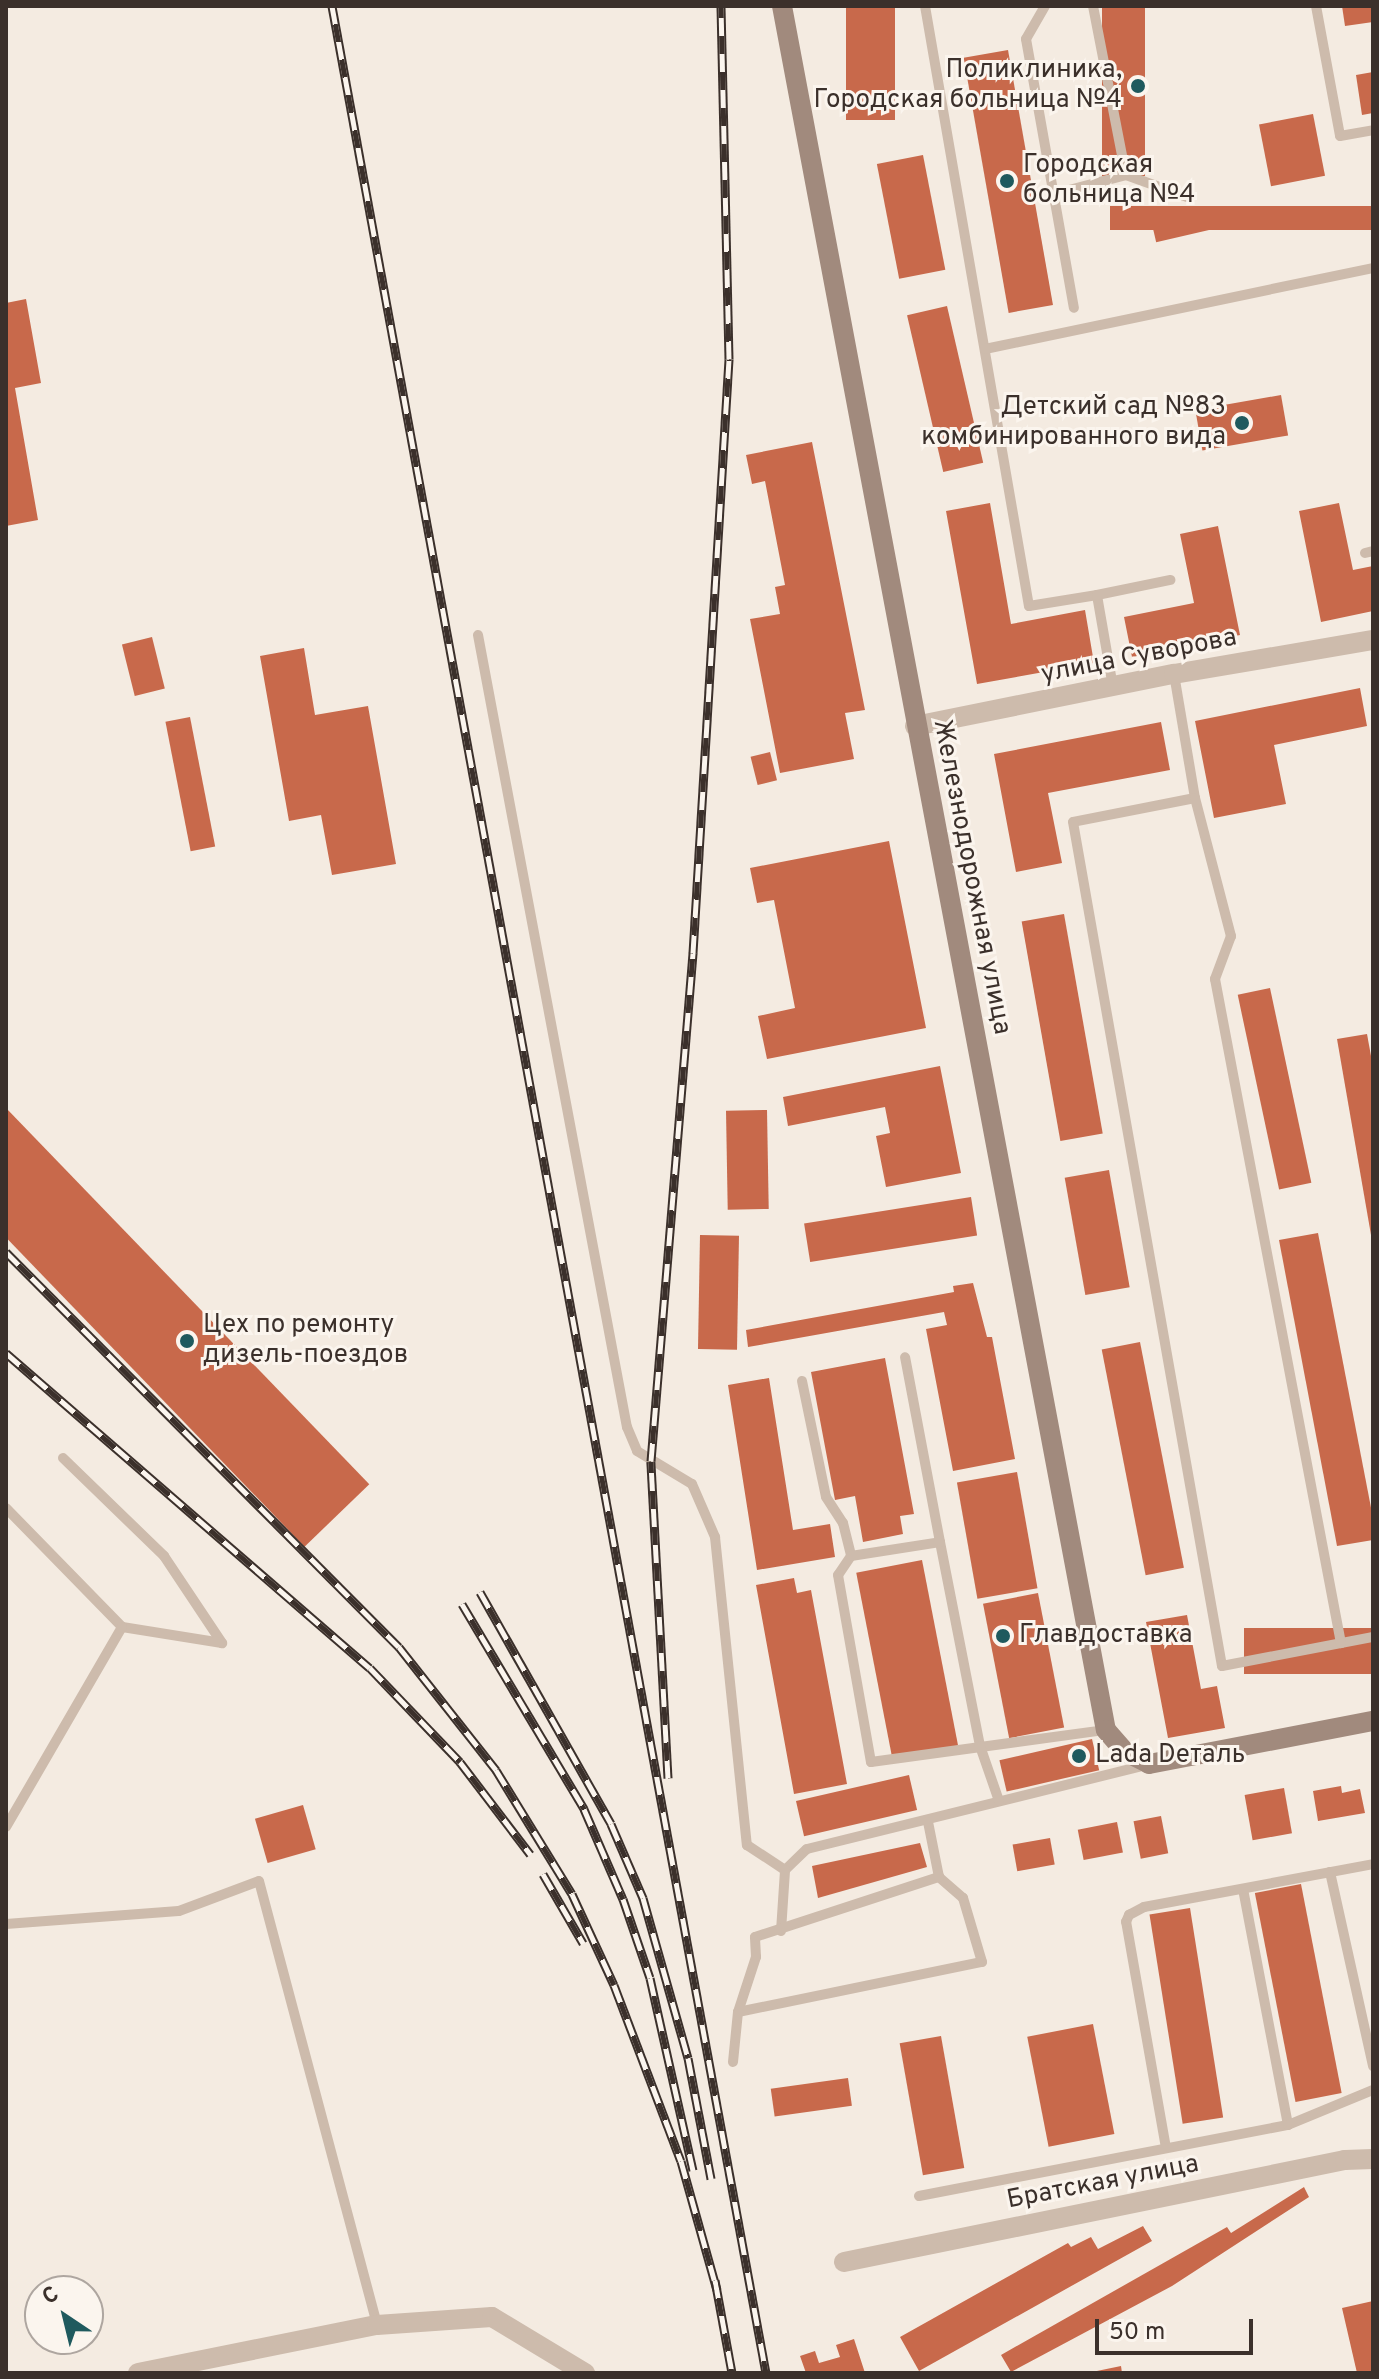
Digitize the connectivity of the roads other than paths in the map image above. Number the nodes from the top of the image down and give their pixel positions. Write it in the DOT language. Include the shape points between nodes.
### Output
graph roads {
  1 [pos="782,6"];
  2 [pos="925,6"];
  3 [pos="1045,6"];
  4 [pos="1093,6"];
  5 [pos="1316,6"];
  6 [pos="1373,130"];
  7 [pos="1126,175"];
  8 [pos="1054,194"];
  9 [pos="1187,197"];
  10 [pos="1373,268"];
  11 [pos="1074,308"];
  12 [pos="985,349"];
  13 [pos="1170,580"];
  14 [pos="1097,595"];
  15 [pos="478,635"];
  16 [pos="1373,640"];
  17 [pos="1174,674"];
  18 [pos="1114,689"];
  19 [pos="915,726"];
  20 [pos="1195,798"];
  21 [pos="905,1357"];
  22 [pos="802,1381"];
  23 [pos="63,1458"];
  24 [pos="6,1508"];
  25 [pos="940,1542"];
  26 [pos="851,1556"];
  27 [pos="122,1627"];
  28 [pos="1373,1637"];
  29 [pos="1341,1643"];
  30 [pos="1373,1721"];
  31 [pos="1106,1730"];
  32 [pos="980,1746"];
  33 [pos="1149,1764"];
  34 [pos="999,1801"];
  35 [pos="928,1822"];
  36 [pos="6,1827"];
  37 [pos="1373,1864"];
  38 [pos="785,1870"];
  39 [pos="1330,1872"];
  40 [pos="939,1877"];
  41 [pos="1243,1889"];
  42 [pos="6,1924"];
  43 [pos="781,1931"];
  44 [pos="738,2012"];
  45 [pos="733,2062"];
  46 [pos="1373,2066"];
  47 [pos="1373,2090"];
  48 [pos="1288,2125"];
  49 [pos="1166,2148"];
  50 [pos="1373,2159"];
  51 [pos="919,2196"];
  52 [pos="844,2262"];
  53 [pos="377,2325"];
  54 [pos="138,2373"];
  55 [pos="585,2373"];
  1 -- 19 [label="main road, Железнодорожная улица"];
  2 -- 12 [label="lane"];
  3 -- 8 [label="lane" via="1026,39"];
  4 -- 7 [label="lane"];
  5 -- 6 [label="lane" via="1340,136"];
  7 -- 8 [label="lane"];
  7 -- 9 [label="lane"];
  8 -- 11 [label="lane"];
  10 -- 12 [label="lane"];
  12 -- 14 [label="lane" via="1029,606"];
  13 -- 14 [label="lane"];
  14 -- 18 [label="lane"];
  15 -- 38 [label="lane" via="627,1427 637,1451 692,1484 715,1537 747,1845"];
  16 -- 17 [label="street, улица Суворова"];
  17 -- 18 [label="street, улица Суворова"];
  17 -- 20 [label="lane"];
  18 -- 19 [label="street, улица Суворова"];
  19 -- 31 [label="main road, Железнодорожная улица"];
  20 -- 29 [label="lane" via="1231,936 1215,979"];
  20 -- 29 [label="lane" via="1073,822 1222,1666"];
  21 -- 25 [label="lane"];
  22 -- 26 [label="lane" via="826,1497 843,1523"];
  23 -- 27 [label="lane" via="164,1556 222,1643"];
  24 -- 27 [label="lane"];
  25 -- 26 [label="lane"];
  25 -- 32 [label="lane"];
  26 -- 32 [label="lane" via="838,1575 871,1762"];
  27 -- 36 [label="lane"];
  28 -- 29 [label="lane"];
  30 -- 33 [label="main road"];
  31 -- 32 [label="lane"];
  31 -- 33 [label="main road, Железнодорожная улица" via="1124,1751"];
  32 -- 34 [label="lane"];
  33 -- 34 [label="lane"];
  34 -- 35 [label="lane"];
  35 -- 38 [label="lane" via="807,1849"];
  35 -- 40 [label="lane"];
  37 -- 39 [label="lane"];
  38 -- 43 [label="lane"];
  39 -- 41 [label="lane"];
  39 -- 46 [label="lane"];
  40 -- 43 [label="lane"];
  40 -- 44 [label="lane" via="963,1898 982,1962"];
  41 -- 48 [label="lane"];
  41 -- 49 [label="lane" via="1144,1907 1126,1922"];
  42 -- 53 [label="lane" via="179,1911 259,1881"];
  43 -- 44 [label="lane" via="755,1937 756,1957"];
  44 -- 45 [label="lane"];
  47 -- 48 [label="lane"];
  48 -- 49 [label="lane"];
  49 -- 51 [label="lane"];
  50 -- 52 [label="street, Братская улица" via="1345,2160"];
  53 -- 54 [label="street"];
  53 -- 55 [label="street" via="492,2317"];
}
